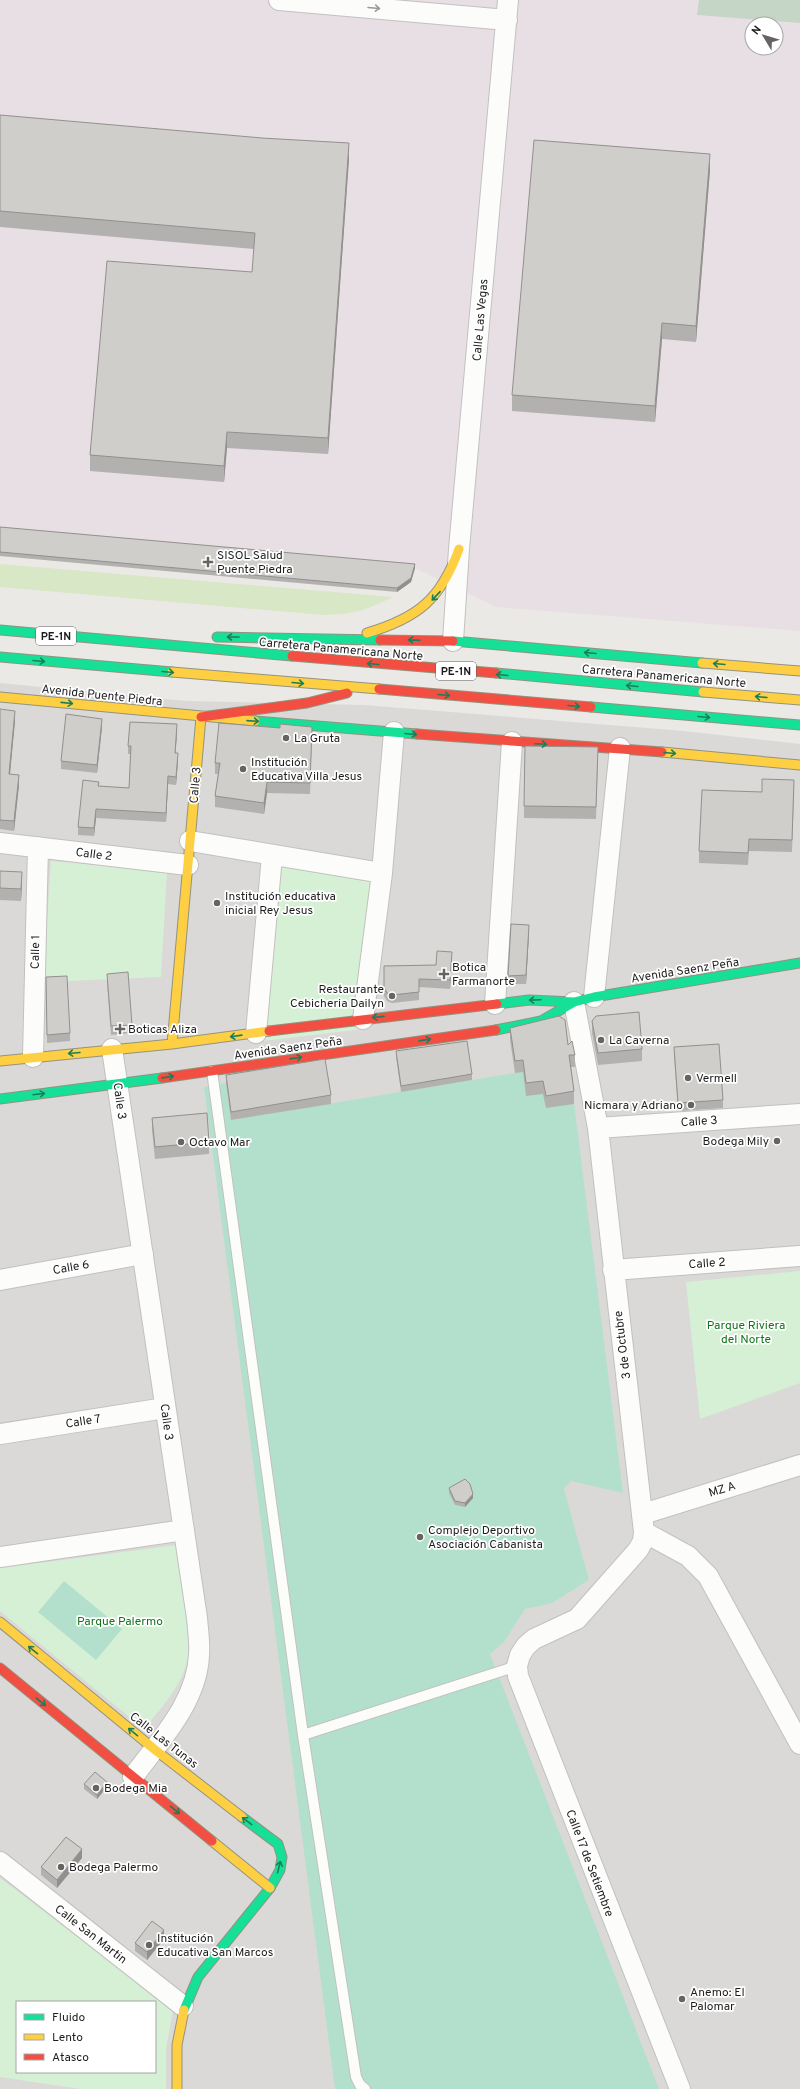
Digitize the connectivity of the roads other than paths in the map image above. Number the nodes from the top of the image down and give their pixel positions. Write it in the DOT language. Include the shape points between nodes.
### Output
graph roads {
  1 [pos="279,0"];
  2 [pos="508,0"];
  3 [pos="507,20"];
  4 [pos="459,549"];
  5 [pos="0,630"];
  6 [pos="342,638"];
  7 [pos="112,641"];
  8 [pos="453,641"];
  9 [pos="0,657"];
  10 [pos="800,671"];
  11 [pos="364,689"];
  12 [pos="0,696"];
  13 [pos="800,700"];
  14 [pos="201,717"];
  15 [pos="800,725"];
  16 [pos="394,732"];
  17 [pos="512,742"];
  18 [pos="620,748"];
  19 [pos="800,765"];
  20 [pos="190,841"];
  21 [pos="0,843"];
  22 [pos="38,847"];
  23 [pos="272,856"];
  24 [pos="188,865"];
  25 [pos="382,873"];
  26 [pos="800,963"];
  27 [pos="594,997"];
  28 [pos="574,1002"];
  29 [pos="495,1004"];
  30 [pos="362,1019"];
  31 [pos="256,1033"];
  32 [pos="172,1044"];
  33 [pos="112,1049"];
  34 [pos="33,1057"];
  35 [pos="0,1061"];
  36 [pos="212,1071"];
  37 [pos="117,1084"];
  38 [pos="0,1099"];
  39 [pos="800,1114"];
  40 [pos="598,1128"];
  41 [pos="143,1254"];
  42 [pos="800,1256"];
  43 [pos="613,1270"];
  44 [pos="0,1280"];
  45 [pos="165,1408"];
  46 [pos="0,1434"];
  47 [pos="800,1465"];
  48 [pos="644,1523"];
  49 [pos="184,1530"];
  50 [pos="0,1558"];
  51 [pos="0,1622"];
  52 [pos="517,1666"];
  53 [pos="0,1668"];
  54 [pos="303,1734"];
  55 [pos="799,1740"];
  56 [pos="154,1749"];
  57 [pos="133,1777"];
  58 [pos="0,1862"];
  59 [pos="270,1888"];
  60 [pos="183,2006"];
  61 [pos="177,2089"];
  62 [pos="365,2089"];
  63 [pos="680,2089"];
  1 -- 3 [label="street, one-way"];
  2 -- 3 [label="street, Calle Las Vegas"];
  3 -- 4 [label="street, Calle Las Vegas"];
  4 -- 6 [label="main road, one-way" via="447,581 431,602 418,612 390,626"];
  4 -- 8 [label="street, Calle Las Vegas"];
  5 -- 7 [label="main road, Carretera Panamericana Norte / PE-1N"];
  6 -- 7 [label="main road, one-way"];
  8 -- 6 [label="main road, one-way"];
  13 -- 7 [label="main road, Carretera Panamericana Norte / PE-1N, one-way"];
  10 -- 8 [label="main road, one-way"];
  9 -- 11 [label="main road, PE-1N, one-way"];
  11 -- 14 [label="main road" via="307,703"];
  11 -- 15 [label="main road, PE-1N, one-way"];
  12 -- 14 [label="main road, Avenida Puente Piedra, one-way"];
  14 -- 16 [label="main road, one-way"];
  14 -- 20 [label="main road, Calle 3"];
  16 -- 17 [label="main road, one-way"];
  16 -- 25 [label="street"];
  17 -- 18 [label="main road, one-way"];
  17 -- 29 [label="street"];
  18 -- 19 [label="main road, one-way"];
  18 -- 27 [label="street"];
  20 -- 23 [label="street"];
  20 -- 24 [label="main road, Calle 3"];
  21 -- 22 [label="street, Calle 2"];
  22 -- 24 [label="street, Calle 2"];
  22 -- 34 [label="street, Calle 1"];
  23 -- 25 [label="street"];
  23 -- 31 [label="street"];
  24 -- 32 [label="main road, Calle 3"];
  25 -- 30 [label="street"];
  26 -- 27 [label="main road, Avenida Saenz Peña"];
  27 -- 28 [label="main road, Avenida Saenz Peña"];
  28 -- 29 [label="main road, Avenida Saenz Peña, one-way" via="544,1000"];
  36 -- 28 [label="main road, Avenida Saenz Peña, one-way" via="498,1030 541,1021"];
  28 -- 40 [label="street, 3 de Octubre"];
  29 -- 30 [label="main road, Avenida Saenz Peña, one-way"];
  30 -- 31 [label="main road, Avenida Saenz Peña"];
  31 -- 32 [label="main road, Avenida Saenz Peña, one-way"];
  32 -- 33 [label="main road, Avenida Saenz Peña"];
  33 -- 34 [label="main road, Avenida Saenz Peña, one-way"];
  33 -- 37 [label="street, Calle 3"];
  34 -- 35 [label="main road, Avenida Saenz Peña"];
  37 -- 36 [label="main road, Avenida Saenz Peña, one-way"];
  36 -- 54 [label="lane"];
  38 -- 37 [label="main road, Avenida Saenz Peña, one-way"];
  37 -- 41 [label="street, Calle 3"];
  39 -- 40 [label="street, Calle 3"];
  40 -- 43 [label="street, 3 de Octubre"];
  41 -- 44 [label="street, Calle 6"];
  41 -- 45 [label="street, Calle 3"];
  42 -- 43 [label="street, Calle 2"];
  43 -- 48 [label="street, 3 de Octubre"];
  45 -- 46 [label="street, Calle 7"];
  45 -- 49 [label="street, Calle 3"];
  47 -- 48 [label="street, MZ A"];
  48 -- 52 [label="street, 3 de Octubre" via="643,1542 638,1550 577,1619 534,1639 520,1655"];
  48 -- 55 [label="street" via="688,1556 708,1576"];
  49 -- 50 [label="street"];
  49 -- 56 [label="street, Calle 3" via="197,1618 199,1655 192,1688 178,1716"];
  56 -- 51 [label="main road, Calle Las Tunas, one-way"];
  52 -- 54 [label="lane"];
  52 -- 63 [label="street, Calle 17 de Setiembre" via="521,1687"];
  53 -- 57 [label="main road, one-way"];
  54 -- 62 [label="lane" via="356,2077"];
  56 -- 57 [label="street, Calle 3"];
  59 -- 56 [label="main road, Calle Las Tunas, one-way" via="280,1870 282,1857 278,1844"];
  57 -- 59 [label="main road, one-way"];
  58 -- 60 [label="street, Calle San Martin"];
  59 -- 60 [label="main road, Calle Las Tunas" via="198,1977"];
  60 -- 61 [label="main road, Calle Las Tunas" via="177,2043"];
}
